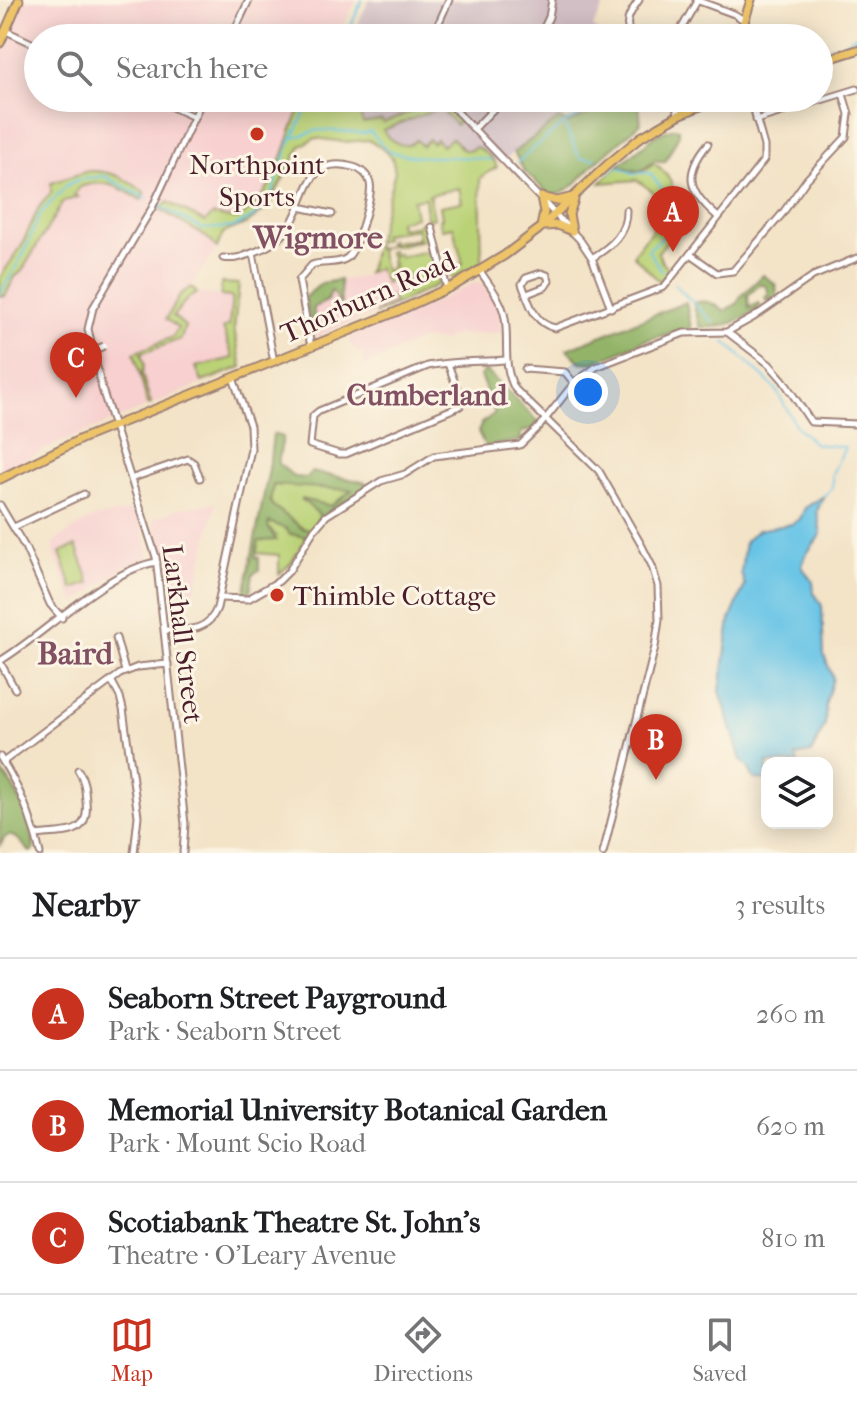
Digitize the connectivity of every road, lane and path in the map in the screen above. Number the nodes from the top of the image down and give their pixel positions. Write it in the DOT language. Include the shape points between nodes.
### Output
graph roads {
  1 [pos="19,0"];
  2 [pos="249,0"];
  3 [pos="449,0"];
  4 [pos="552,0"];
  5 [pos="639,0"];
  6 [pos="697,0"];
  7 [pos="751,0"];
  8 [pos="744,20"];
  9 [pos="238,24"];
  10 [pos="438,24"];
  11 [pos="546,24"];
  12 [pos="627,24"];
  13 [pos="684,24"];
  14 [pos="743,24"];
  15 [pos="6,31"];
  16 [pos="24,39"];
  17 [pos="0,43"];
  18 [pos="857,50"];
  19 [pos="833,58"];
  20 [pos="857,89"];
  21 [pos="843,94"];
  22 [pos="833,97"];
  23 [pos="183,112"];
  24 [pos="196,112"];
  25 [pos="458,112"];
  26 [pos="490,112"];
  27 [pos="678,112"];
  28 [pos="686,112"];
  29 [pos="754,112"];
  30 [pos="783,112"];
  31 [pos="679,115"];
  32 [pos="194,117"];
  33 [pos="756,120"];
  34 [pos="474,129"];
  35 [pos="708,144"];
  36 [pos="577,195"];
  37 [pos="541,197"];
  38 [pos="299,207"];
  39 [pos="626,210"];
  40 [pos="332,214"];
  41 [pos="557,214"];
  42 [pos="717,216"];
  43 [pos="432,227"];
  44 [pos="540,229"];
  45 [pos="572,231"];
  46 [pos="253,253"];
  47 [pos="690,254"];
  48 [pos="223,258"];
  49 [pos="592,258"];
  50 [pos="857,258"];
  51 [pos="480,271"];
  52 [pos="447,289"];
  53 [pos="527,294"];
  54 [pos="611,308"];
  55 [pos="727,332"];
  56 [pos="104,346"];
  57 [pos="311,347"];
  58 [pos="85,354"];
  59 [pos="506,360"];
  60 [pos="274,362"];
  61 [pos="448,364"];
  62 [pos="525,369"];
  63 [pos="233,378"];
  64 [pos="574,383"];
  65 [pos="545,419"];
  66 [pos="857,424"];
  67 [pos="114,426"];
  68 [pos="133,478"];
  69 [pos="200,478"];
  70 [pos="0,479"];
  71 [pos="84,494"];
  72 [pos="0,505"];
  73 [pos="14,527"];
  74 [pos="157,562"];
  75 [pos="220,598"];
  76 [pos="62,618"];
  77 [pos="165,630"];
  78 [pos="116,638"];
  79 [pos="0,661"];
  80 [pos="168,664"];
  81 [pos="125,671"];
  82 [pos="111,680"];
  83 [pos="15,689"];
  84 [pos="2,760"];
  85 [pos="78,770"];
  86 [pos="37,835"];
  87 [pos="40,853"];
  88 [pos="134,853"];
  89 [pos="183,853"];
  90 [pos="603,853"];
  1 -- 15 [label="main road"];
  2 -- 9 [label="street"];
  3 -- 10 [label="street"];
  4 -- 11 [label="street"];
  5 -- 12 [label="street"];
  6 -- 8 [label="street"];
  6 -- 13 [label="street"];
  7 -- 8 [label="main road"];
  8 -- 14 [label="main road"];
  15 -- 16 [label="street"];
  15 -- 17 [label="main road"];
  18 -- 19 [label="main road"];
  20 -- 21 [label="street"];
  21 -- 22 [label="street"];
  21 -- 47 [label="street" via="849,114 846,137 733,271 712,271"];
  23 -- 32 [label="street"];
  24 -- 32 [label="street, Larkhall Street"];
  25 -- 34 [label="street"];
  26 -- 34 [label="street"];
  27 -- 31 [label="street"];
  28 -- 31 [label="main road, Thorburn Road"];
  29 -- 33 [label="street"];
  30 -- 33 [label="street"];
  31 -- 36 [label="main road, Thorburn Road" via="632,144"];
  32 -- 67 [label="street, Larkhall Street" via="157,199 89,321 89,342"];
  33 -- 42 [label="street" via="764,160"];
  34 -- 37 [label="street"];
  35 -- 42 [label="street" via="691,174 699,198"];
  36 -- 37 [label="main road" via="557,201"];
  36 -- 41 [label="main road, Thorburn Road"];
  36 -- 45 [label="main road" via="569,214"];
  37 -- 41 [label="street"];
  37 -- 44 [label="main road"];
  38 -- 40 [label="street"];
  38 -- 46 [label="street" via="284,234"];
  38 -- 57 [label="street" via="313,175 328,165 355,167 368,178 371,190 354,249 343,260 312,265 299,280"];
  39 -- 49 [label="street" via="625,224 613,244"];
  41 -- 44 [label="main road, Thorburn Road"];
  41 -- 45 [label="street"];
  42 -- 47 [label="street"];
  43 -- 52 [label="street"];
  44 -- 45 [label="main road" via="558,225"];
  44 -- 51 [label="main road, Thorburn Road"];
  45 -- 49 [label="street"];
  46 -- 48 [label="street"];
  46 -- 60 [label="street"];
  47 -- 54 [label="street" via="664,287"];
  49 -- 54 [label="street"];
  50 -- 55 [label="street" via="813,276"];
  51 -- 52 [label="main road, Thorburn Road"];
  51 -- 59 [label="street" via="504,313"];
  52 -- 57 [label="main road, Thorburn Road"];
  53 -- 53 [label="street" via="522,284 526,278 547,275 545,287"];
  53 -- 54 [label="street" via="537,319 550,328"];
  55 -- 64 [label="street" via="668,338 606,362"];
  55 -- 66 [label="street" via="769,364 811,422"];
  56 -- 58 [label="street, bridge"];
  57 -- 60 [label="main road, Thorburn Road"];
  59 -- 61 [label="street"];
  59 -- 65 [label="street" via="515,389"];
  60 -- 63 [label="main road, Thorburn Road"];
  61 -- 61 [label="street" via="460,406 346,454 310,445 317,412 421,368"];
  62 -- 64 [label="street" via="561,371"];
  63 -- 67 [label="main road, Thorburn Road"];
  63 -- 75 [label="street" via="251,443"];
  64 -- 65 [label="street"];
  65 -- 75 [label="street" via="520,445 434,456 374,485 326,516 279,581 243,600"];
  65 -- 90 [label="street" via="599,471 642,546 658,586 655,647"];
  67 -- 68 [label="street, Larkhall Street"];
  67 -- 70 [label="main road, Thorburn Road"];
  68 -- 69 [label="street" via="188,459"];
  68 -- 74 [label="street, Larkhall Street"];
  71 -- 73 [label="street"];
  72 -- 73 [label="street"];
  73 -- 76 [label="street" via="50,604"];
  74 -- 76 [label="street" via="125,571"];
  74 -- 77 [label="street, Larkhall Street"];
  75 -- 77 [label="street" via="203,627"];
  76 -- 79 [label="street"];
  77 -- 80 [label="street, Larkhall Street"];
  78 -- 81 [label="street"];
  79 -- 83 [label="street"];
  80 -- 81 [label="street"];
  80 -- 89 [label="street, Larkhall Street" via="185,824"];
  81 -- 82 [label="street"];
  82 -- 84 [label="street"];
  82 -- 88 [label="street" via="123,709 138,816"];
  84 -- 86 [label="street"];
  85 -- 86 [label="street" via="84,782 85,822 75,831"];
  86 -- 87 [label="street"];
}
